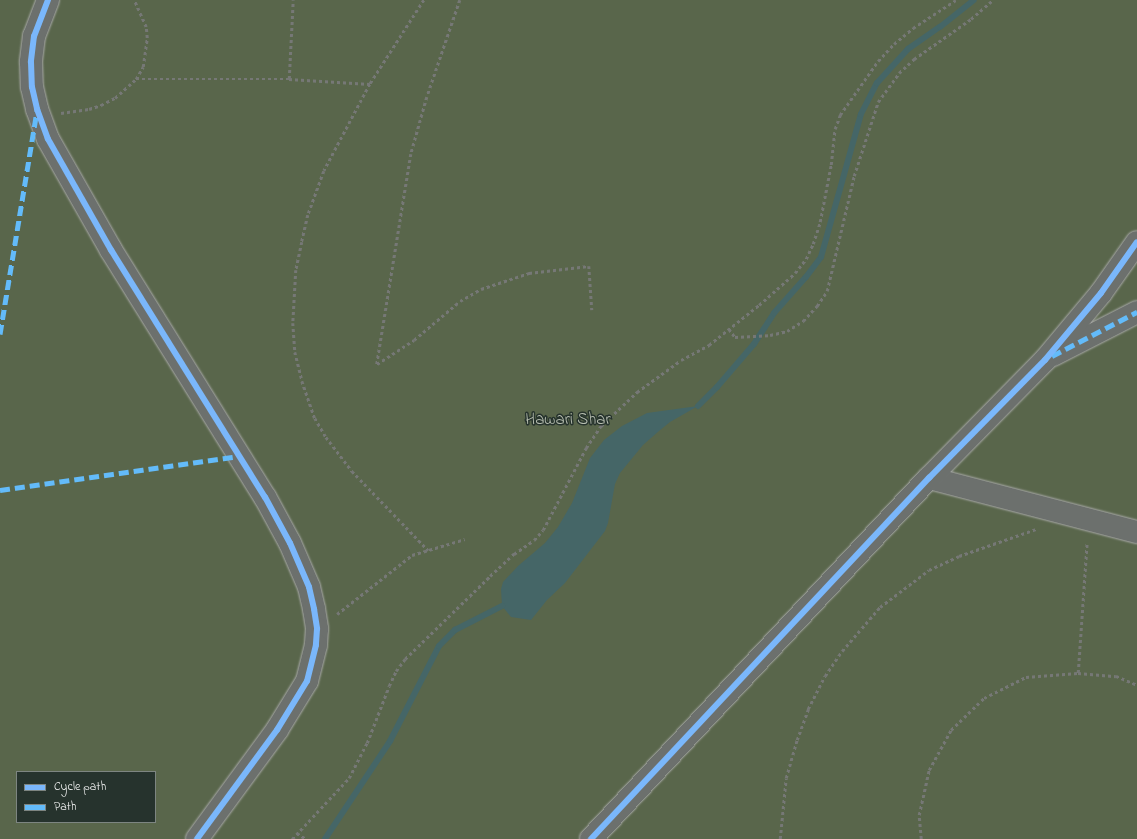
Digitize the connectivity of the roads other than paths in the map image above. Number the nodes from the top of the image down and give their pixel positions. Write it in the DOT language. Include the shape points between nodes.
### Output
graph roads {
  1 [pos="48,0"];
  2 [pos="1137,242"];
  3 [pos="1137,312"];
  4 [pos="1045,360"];
  5 [pos="929,478"];
  6 [pos="1137,532"];
  7 [pos="197,839"];
  8 [pos="591,839"];
  1 -- 7 [label="street" via="34,36 31,62 32,87 48,139 111,250 265,497 290,543 309,587 317,629 313,664 295,703"];
  2 -- 4 [label="street" via="1101,293"];
  3 -- 4 [label="street"];
  4 -- 5 [label="street"];
  5 -- 6 [label="street"];
  5 -- 8 [label="street"];
}
